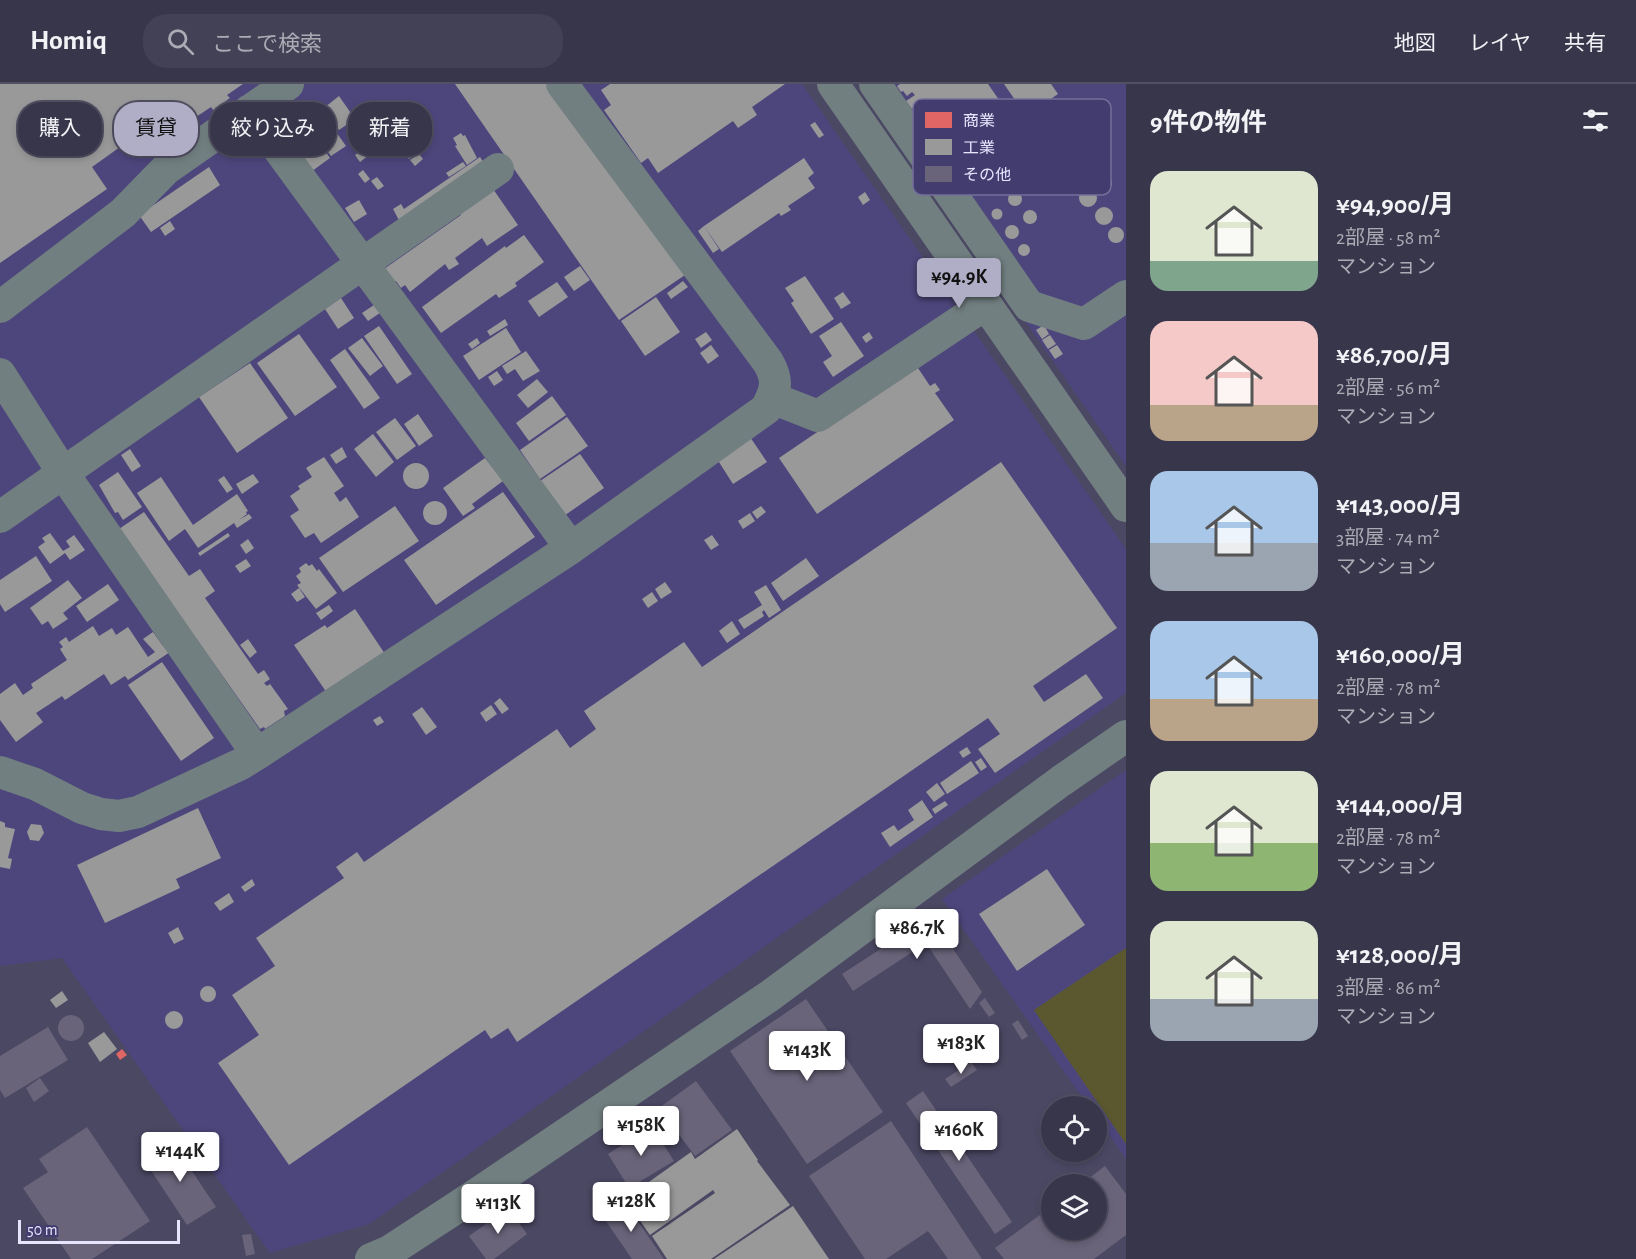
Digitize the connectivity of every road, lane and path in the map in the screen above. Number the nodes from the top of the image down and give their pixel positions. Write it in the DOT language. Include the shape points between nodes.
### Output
graph roads {
  1 [pos="288,84"];
  2 [pos="562,84"];
  3 [pos="833,84"];
  4 [pos="875,84"];
  5 [pos="262,102"];
  6 [pos="210,139"];
  7 [pos="913,139"];
  8 [pos="283,156"];
  9 [pos="498,169"];
  10 [pos="952,195"];
  11 [pos="361,264"];
  12 [pos="1126,296"];
  13 [pos="986,304"];
  14 [pos="0,307"];
  15 [pos="0,374"];
  16 [pos="772,398"];
  17 [pos="63,473"];
  18 [pos="1126,506"];
  19 [pos="0,517"];
  20 [pos="571,548"];
  21 [pos="1126,736"];
  22 [pos="256,754"];
  23 [pos="0,772"];
  24 [pos="371,1259"];
  1 -- 5 [label="street"];
  2 -- 16 [label="street" via="768,362 775,373"];
  3 -- 13 [label="street"];
  4 -- 7 [label="street"];
  6 -- 14 [label="street" via="166,170 123,213"];
  8 -- 11 [label="street"];
  9 -- 11 [label="street"];
  10 -- 12 [label="street" via="1029,306 1084,324"];
  11 -- 17 [label="street"];
  11 -- 20 [label="street"];
  13 -- 16 [label="street" via="818,416"];
  13 -- 18 [label="street"];
  15 -- 17 [label="street"];
  16 -- 20 [label="street" via="766,409"];
  17 -- 19 [label="street"];
  17 -- 22 [label="street"];
  20 -- 22 [label="street"];
  21 -- 24 [label="street" via="771,995 480,1192 390,1251"];
  22 -- 23 [label="street" via="138,812 119,816 82,808 35,784"];
}
